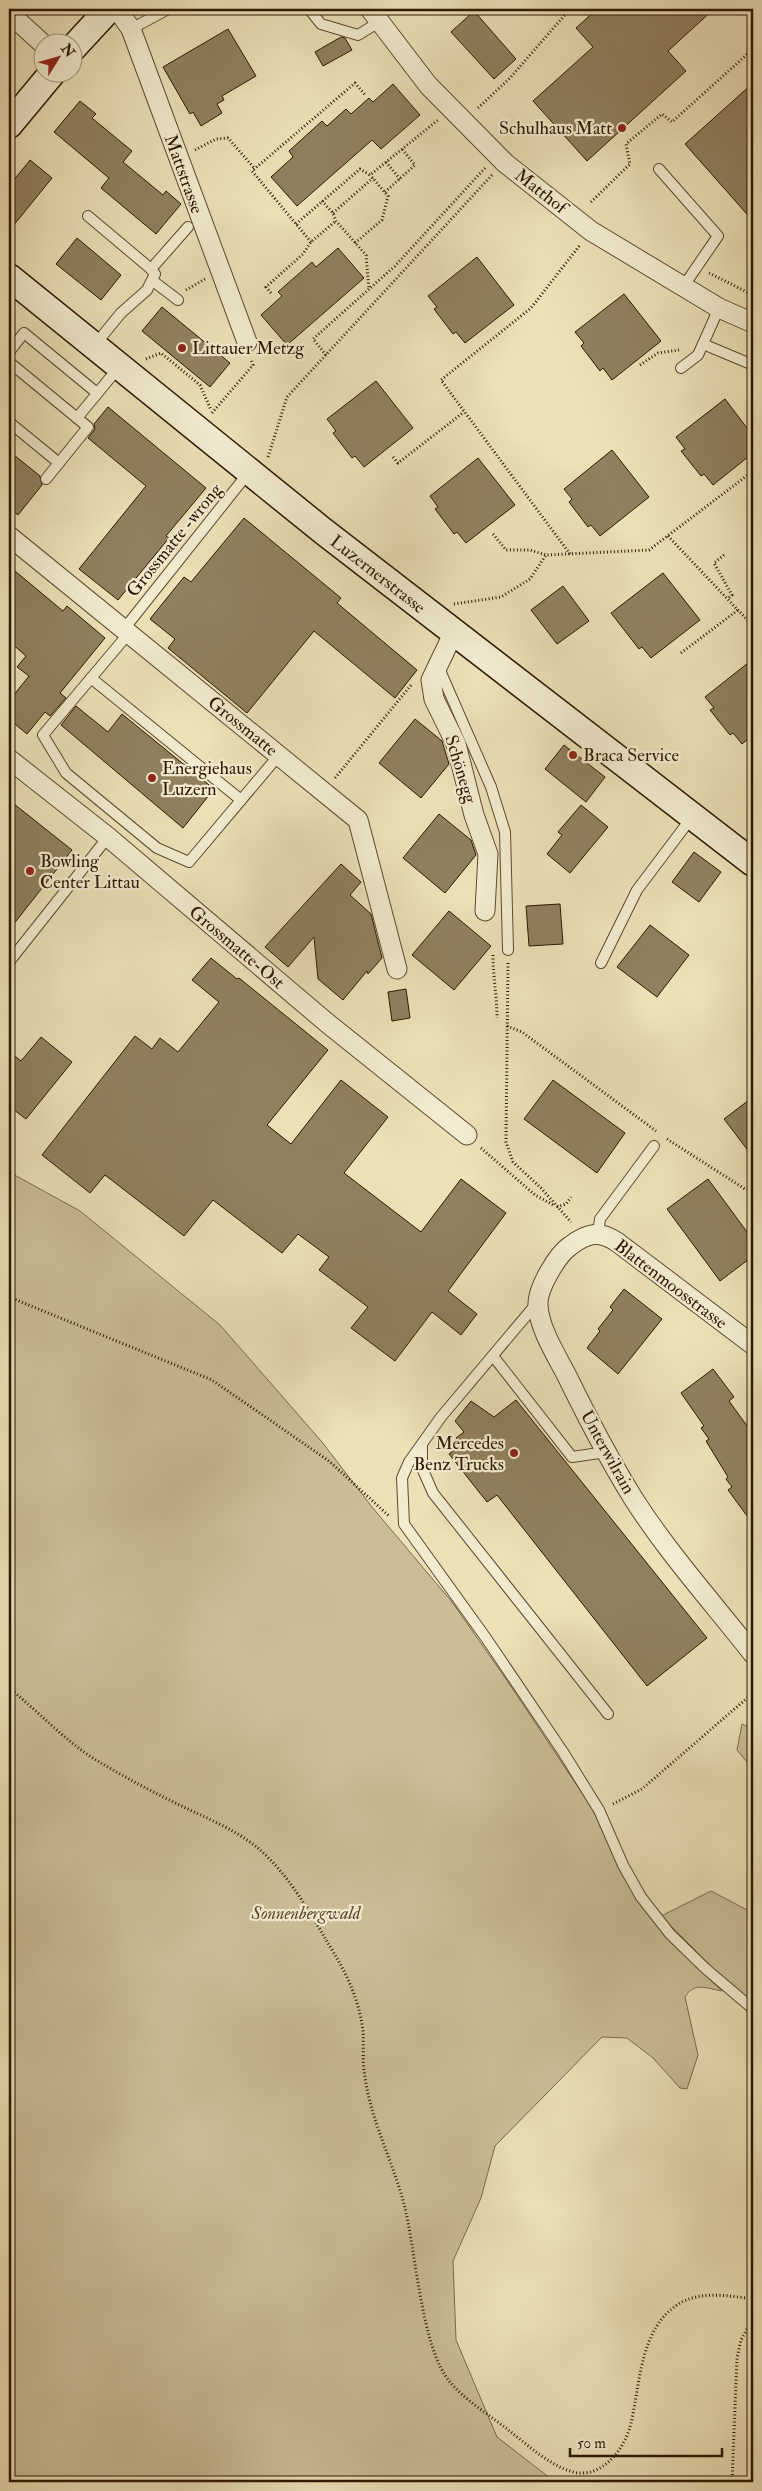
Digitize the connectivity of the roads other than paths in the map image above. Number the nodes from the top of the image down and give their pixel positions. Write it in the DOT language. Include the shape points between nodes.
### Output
graph roads {
  1 [pos="109,9"];
  2 [pos="117,9"];
  3 [pos="168,9"];
  4 [pos="309,9"];
  5 [pos="9,13"];
  6 [pos="375,16"];
  7 [pos="131,29"];
  8 [pos="32,34"];
  9 [pos="82,38"];
  10 [pos="45,82"];
  11 [pos="9,125"];
  12 [pos="659,169"];
  13 [pos="88,216"];
  14 [pos="188,226"];
  15 [pos="151,269"];
  16 [pos="9,277"];
  17 [pos="153,281"];
  18 [pos="684,287"];
  19 [pos="178,300"];
  20 [pos="719,308"];
  21 [pos="753,323"];
  22 [pos="247,342"];
  23 [pos="703,344"];
  24 [pos="94,346"];
  25 [pos="9,352"];
  26 [pos="9,362"];
  27 [pos="753,365"];
  28 [pos="119,367"];
  29 [pos="680,368"];
  30 [pos="97,394"];
  31 [pos="77,418"];
  32 [pos="9,422"];
  33 [pos="59,463"];
  34 [pos="258,464"];
  35 [pos="46,479"];
  36 [pos="9,536"];
  37 [pos="445,627"];
  38 [pos="126,631"];
  39 [pos="434,673"];
  40 [pos="91,678"];
  41 [pos="279,755"];
  42 [pos="9,759"];
  43 [pos="241,800"];
  44 [pos="692,816"];
  45 [pos="108,837"];
  46 [pos="753,863"];
  47 [pos="485,911"];
  48 [pos="508,950"];
  49 [pos="9,962"];
  50 [pos="601,963"];
  51 [pos="397,969"];
  52 [pos="472,1140"];
  53 [pos="654,1146"];
  54 [pos="591,1235"];
  55 [pos="538,1302"];
  56 [pos="753,1346"];
  57 [pos="493,1356"];
  58 [pos="422,1444"];
  59 [pos="606,1452"];
  60 [pos="753,1654"];
  61 [pos="608,1714"];
  62 [pos="753,2009"];
  1 -- 9 [label="main road"];
  2 -- 7 [label="street, Mattstrasse"];
  3 -- 7 [label="lane"];
  4 -- 6 [label="lane" via="321,24 358,35"];
  5 -- 8 [label="street"];
  6 -- 18 [label="street, Matthof" via="428,85 505,163 591,231"];
  7 -- 22 [label="street, Mattstrasse"];
  10 -- 11 [label="main road"];
  12 -- 18 [label="lane" via="718,236"];
  13 -- 15 [label="lane"];
  14 -- 15 [label="lane"];
  15 -- 17 [label="lane" via="155,274"];
  16 -- 24 [label="main road, Luzernerstrasse"];
  17 -- 19 [label="lane"];
  17 -- 24 [label="lane"];
  18 -- 20 [label="street, Matthof"];
  20 -- 21 [label="street, Matthof"];
  20 -- 23 [label="lane"];
  23 -- 27 [label="lane"];
  23 -- 29 [label="lane" via="698,355"];
  24 -- 28 [label="main road, Luzernerstrasse"];
  25 -- 30 [label="lane" via="24,334"];
  26 -- 31 [label="lane"];
  28 -- 30 [label="lane"];
  28 -- 34 [label="main road, Luzernerstrasse"];
  30 -- 31 [label="lane"];
  31 -- 33 [label="lane" via="88,428"];
  32 -- 33 [label="lane"];
  33 -- 35 [label="lane"];
  34 -- 37 [label="main road, Luzernerstrasse"];
  34 -- 38 [label="lane, Grossmatte -wrong"];
  36 -- 38 [label="street, Grossmatte"];
  37 -- 39 [label="street"];
  37 -- 44 [label="main road, Luzernerstrasse"];
  38 -- 40 [label="lane, Grossmatte -wrong"];
  38 -- 41 [label="street, Grossmatte"];
  39 -- 47 [label="street, Schönegg" via="434,698 456,744 488,854"];
  39 -- 48 [label="lane" via="491,787 505,832"];
  40 -- 43 [label="lane"];
  40 -- 43 [label="lane, Grossmatte -wrong" via="43,735 66,773 157,848 189,862"];
  41 -- 43 [label="lane"];
  41 -- 51 [label="street, Grossmatte" via="358,820"];
  42 -- 45 [label="street, Grossmatte-Ost"];
  44 -- 46 [label="main road, Luzernerstrasse"];
  44 -- 50 [label="lane" via="638,890"];
  45 -- 49 [label="lane"];
  45 -- 52 [label="street, Grossmatte-Ost" via="318,1016"];
  53 -- 54 [label="lane"];
  54 -- 55 [label="street" via="567,1248 542,1286"];
  54 -- 56 [label="street, Blattenmoosstrasse" via="617,1242"];
  55 -- 57 [label="lane"];
  55 -- 59 [label="street, Unterwilrain" via="539,1315 550,1341"];
  57 -- 58 [label="lane"];
  57 -- 59 [label="lane" via="572,1457"];
  58 -- 61 [label="lane" via="422,1468 433,1493"];
  58 -- 62 [label="lane" via="402,1478 404,1522 552,1735 599,1810 622,1865 641,1896 670,1934"];
  59 -- 60 [label="street, Unterwilrain" via="634,1499"];
}
